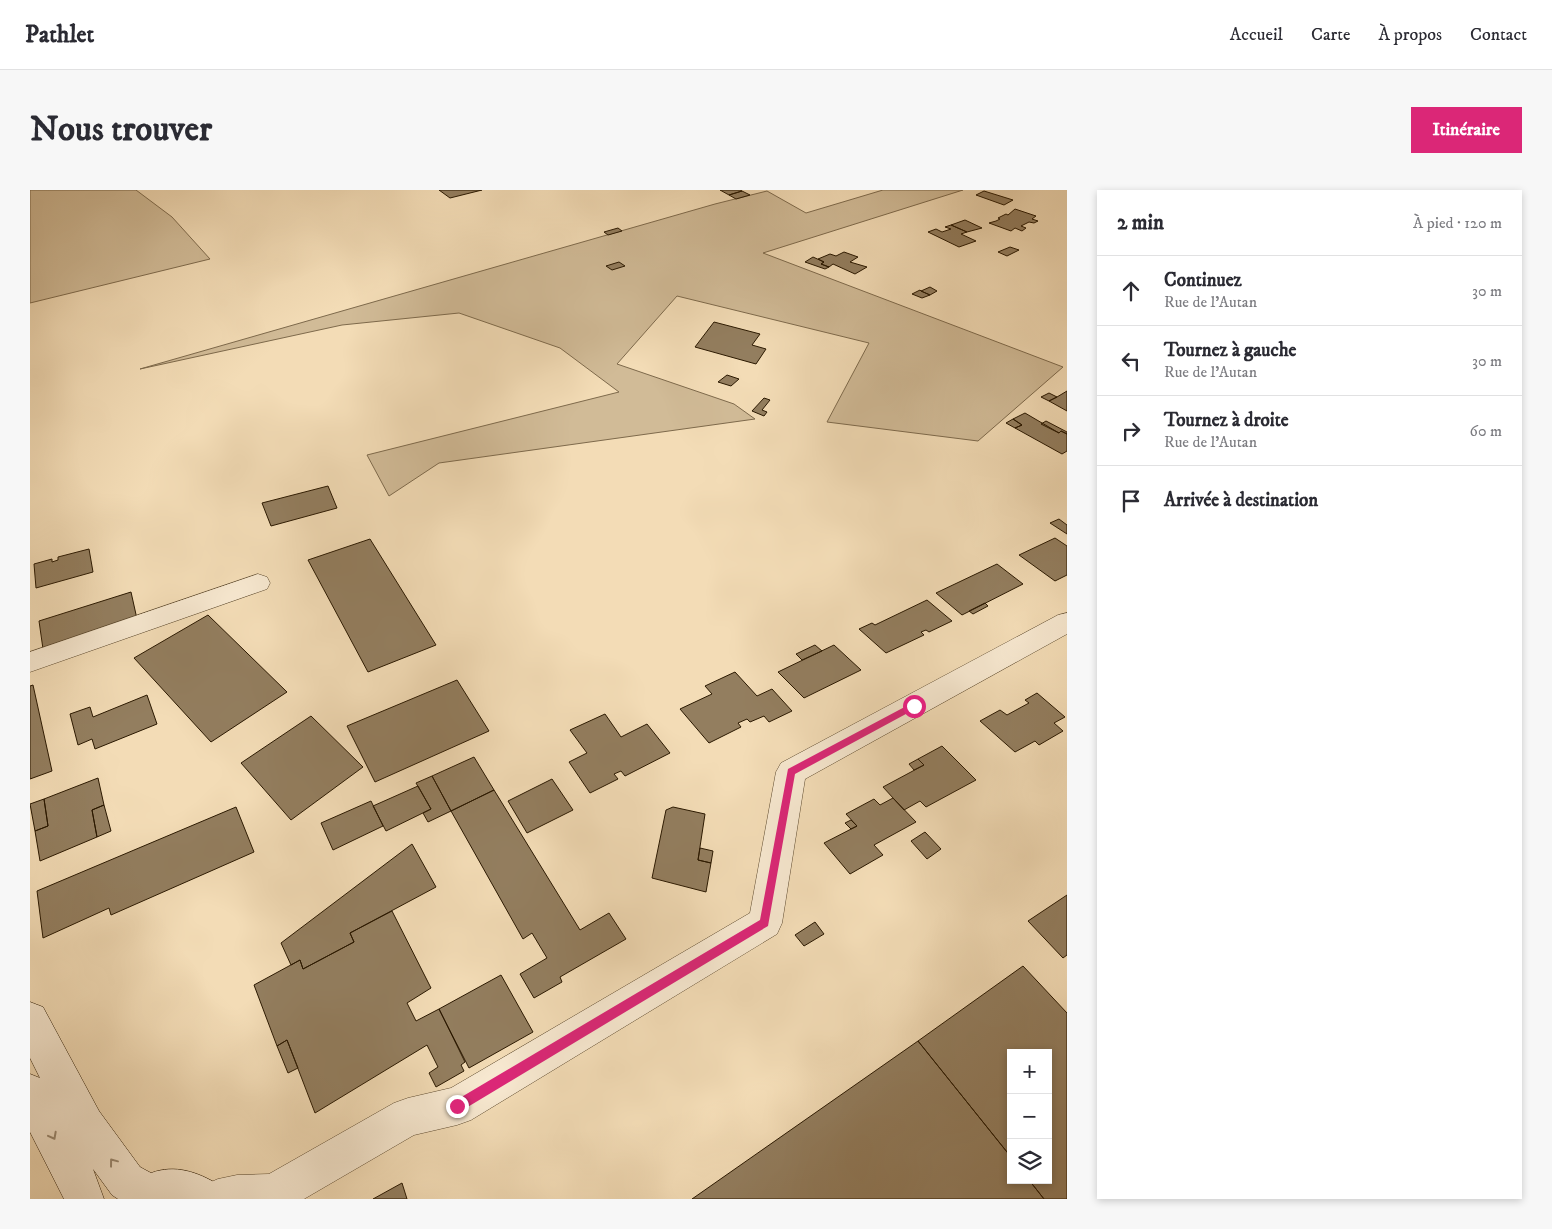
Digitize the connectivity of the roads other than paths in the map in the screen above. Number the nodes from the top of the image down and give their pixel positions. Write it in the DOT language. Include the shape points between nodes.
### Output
graph roads {
  1 [pos="258,583"];
  2 [pos="1067,622"];
  3 [pos="30,662"];
  4 [pos="30,1020"];
  5 [pos="30,1093"];
  6 [pos="144,1196"];
  7 [pos="271,1197"];
  8 [pos="84,1199"];
  9 [pos="205,1199"];
  10 [pos="218,1199"];
  1 -- 3 [label="street"];
  2 -- 7 [label="street" via="791,772 764,923 457,1106 408,1117"];
  6 -- 4 [label="street, one-way" via="126,1181 85,1125"];
  5 -- 8 [label="street, one-way"];
  6 -- 9 [label="street" via="176,1189 189,1190"];
  7 -- 10 [label="street" via="237,1195"];
}
